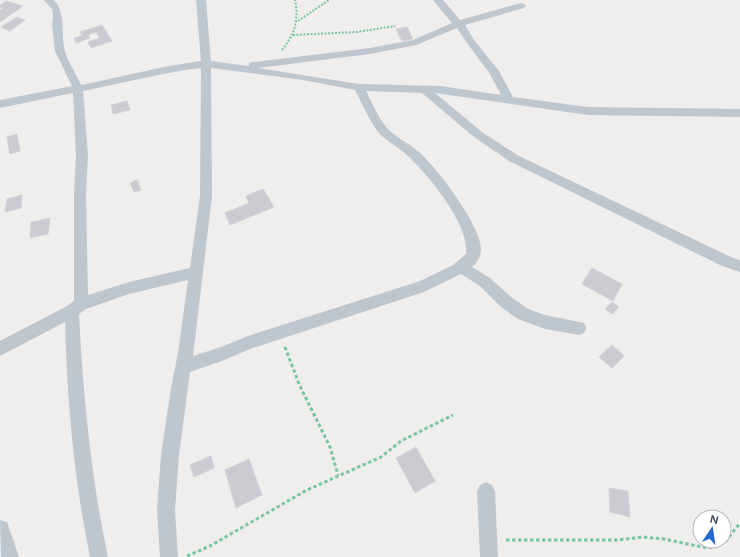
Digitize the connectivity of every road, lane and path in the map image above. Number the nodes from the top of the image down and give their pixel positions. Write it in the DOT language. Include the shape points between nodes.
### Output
graph roads {
  1 [pos="49,0"];
  2 [pos="201,0"];
  3 [pos="295,0"];
  4 [pos="329,0"];
  5 [pos="438,0"];
  6 [pos="521,6"];
  7 [pos="298,21"];
  8 [pos="459,24"];
  9 [pos="395,26"];
  10 [pos="293,35"];
  11 [pos="266,63"];
  12 [pos="206,64"];
  13 [pos="228,68"];
  14 [pos="359,87"];
  15 [pos="78,89"];
  16 [pos="424,89"];
  17 [pos="509,99"];
  18 [pos="0,104"];
  19 [pos="740,113"];
  20 [pos="740,266"];
  21 [pos="461,267"];
  22 [pos="197,272"];
  23 [pos="77,307"];
  24 [pos="578,328"];
  25 [pos="280,333"];
  26 [pos="0,349"];
  27 [pos="184,366"];
  28 [pos="453,415"];
  29 [pos="338,476"];
  30 [pos="486,491"];
  31 [pos="740,524"];
  32 [pos="0,529"];
  33 [pos="489,548"];
  34 [pos="10,557"];
  35 [pos="99,557"];
  36 [pos="169,557"];
  37 [pos="185,557"];
  1 -- 15 [label="street" via="56,8 58,16 60,51"];
  2 -- 12 [label="street"];
  3 -- 7 [label="path"];
  4 -- 7 [label="path"];
  5 -- 8 [label="street"];
  6 -- 8 [label="street"];
  7 -- 10 [label="path"];
  8 -- 11 [label="street" via="416,42 398,46"];
  8 -- 17 [label="street" via="496,73"];
  9 -- 10 [label="path" via="343,34"];
  10 -- 11 [label="path"];
  11 -- 13 [label="street"];
  12 -- 13 [label="street"];
  12 -- 15 [label="street" via="174,68"];
  12 -- 22 [label="street" via="206,196"];
  13 -- 14 [label="street" via="303,76"];
  14 -- 16 [label="street"];
  14 -- 21 [label="street" via="383,130 415,154 462,216 475,250 473,257"];
  15 -- 18 [label="street"];
  15 -- 23 [label="street" via="82,161"];
  16 -- 17 [label="street"];
  16 -- 20 [label="street" via="462,123 513,158"];
  17 -- 19 [label="street" via="595,111"];
  21 -- 24 [label="street" via="485,282 506,302 524,314 545,322"];
  21 -- 25 [label="street" via="424,286"];
  22 -- 23 [label="street" via="129,288"];
  22 -- 27 [label="street"];
  23 -- 26 [label="street"];
  23 -- 35 [label="street" via="75,384 85,478"];
  25 -- 27 [label="street"];
  25 -- 29 [label="path" via="290,364 329,444"];
  27 -- 36 [label="street" via="170,455 166,502"];
  28 -- 29 [label="path" via="401,440 381,457"];
  29 -- 37 [label="path" via="307,490 210,546"];
  30 -- 33 [label="street"];
  31 -- 33 [label="path" via="726,541 707,548 664,539 643,538"];
  32 -- 34 [label="street"];
}
